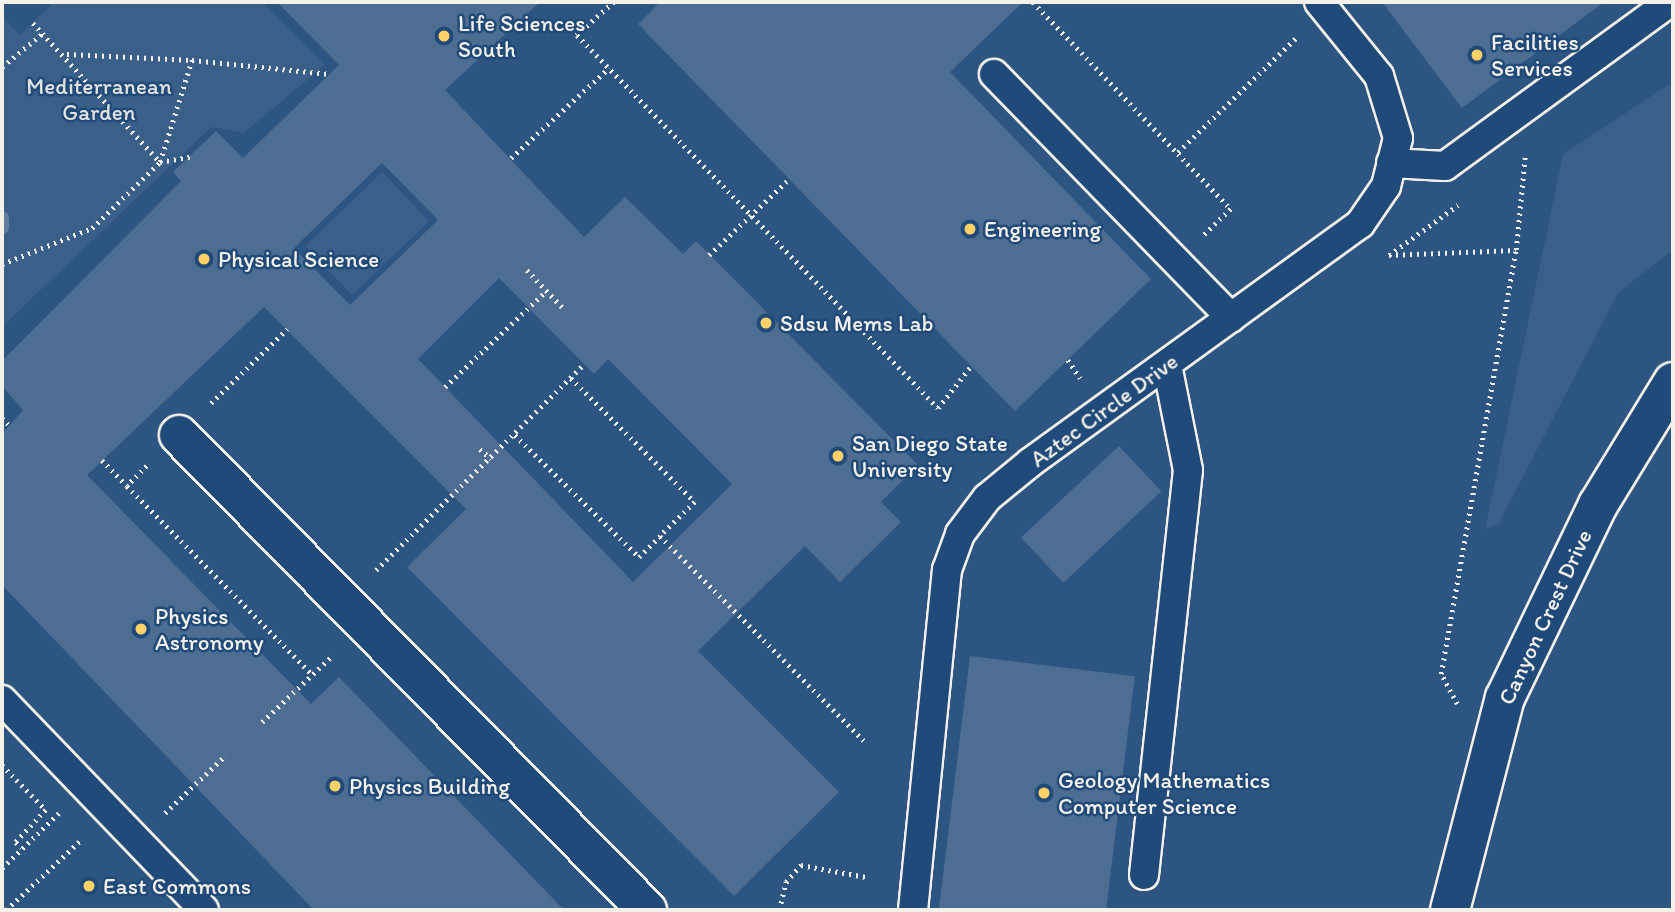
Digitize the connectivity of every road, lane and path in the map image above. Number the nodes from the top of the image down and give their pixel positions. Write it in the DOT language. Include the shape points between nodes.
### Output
graph roads {
  1 [pos="614,2"];
  2 [pos="1033,2"];
  3 [pos="1319,2"];
  4 [pos="1670,2"];
  5 [pos="33,23"];
  6 [pos="43,33"];
  7 [pos="1298,35"];
  8 [pos="66,54"];
  9 [pos="192,60"];
  10 [pos="2,67"];
  11 [pos="609,68"];
  12 [pos="330,74"];
  13 [pos="993,74"];
  14 [pos="1178,152"];
  15 [pos="193,156"];
  16 [pos="511,158"];
  17 [pos="160,162"];
  18 [pos="1391,163"];
  19 [pos="1514,164"];
  20 [pos="789,179"];
  21 [pos="1462,202"];
  22 [pos="1203,236"];
  23 [pos="1516,250"];
  24 [pos="709,255"];
  25 [pos="2,264"];
  26 [pos="527,270"];
  27 [pos="546,291"];
  28 [pos="565,310"];
  29 [pos="1231,318"];
  30 [pos="1068,360"];
  31 [pos="584,364"];
  32 [pos="1167,365"];
  33 [pos="971,366"];
  34 [pos="571,378"];
  35 [pos="1081,378"];
  36 [pos="1673,383"];
  37 [pos="445,387"];
  38 [pos="2,418"];
  39 [pos="9,425"];
  40 [pos="178,435"];
  41 [pos="515,435"];
  42 [pos="480,449"];
  43 [pos="491,459"];
  44 [pos="102,460"];
  45 [pos="127,486"];
  46 [pos="660,537"];
  47 [pos="341,603"];
  48 [pos="313,675"];
  49 [pos="2,700"];
  50 [pos="262,722"];
  51 [pos="867,744"];
  52 [pos="226,755"];
  53 [pos="1487,762"];
  54 [pos="2,765"];
  55 [pos="86,788"];
  56 [pos="109,812"];
  57 [pos="136,840"];
  58 [pos="22,848"];
  59 [pos="2,868"];
  60 [pos="1144,875"];
  61 [pos="866,877"];
  62 [pos="6,910"];
  63 [pos="204,910"];
  64 [pos="647,910"];
  65 [pos="779,910"];
  66 [pos="913,910"];
  67 [pos="1450,910"];
  1 -- 11 [label="path" via="577,35"];
  2 -- 14 [label="path"];
  3 -- 18 [label="lane, Aztec Circle Drive" via="1379,76 1398,138"];
  4 -- 18 [label="lane" via="1445,166"];
  5 -- 6 [label="path"];
  6 -- 8 [label="path"];
  6 -- 10 [label="path"];
  7 -- 14 [label="path"];
  8 -- 9 [label="path"];
  8 -- 17 [label="path"];
  9 -- 12 [label="path"];
  9 -- 17 [label="path"];
  11 -- 16 [label="path"];
  11 -- 33 [label="path" via="938,408"];
  13 -- 29 [label="lane"];
  14 -- 22 [label="path" via="1231,209"];
  15 -- 17 [label="path"];
  17 -- 25 [label="path" via="92,228"];
  18 -- 29 [label="lane, Aztec Circle Drive" via="1386,186 1360,224"];
  19 -- 23 [label="path" via="1525,156"];
  20 -- 24 [label="path, bridge"];
  21 -- 23 [label="path" via="1388,256"];
  23 -- 53 [label="path" via="1441,674"];
  26 -- 27 [label="path"];
  27 -- 28 [label="path"];
  27 -- 37 [label="path"];
  29 -- 32 [label="lane, Aztec Circle Drive"];
  30 -- 35 [label="path"];
  31 -- 34 [label="path"];
  32 -- 60 [label="lane" via="1188,470"];
  32 -- 66 [label="lane, Aztec Circle Drive" via="1005,484 960,534 947,570"];
  34 -- 41 [label="path"];
  34 -- 46 [label="path" via="695,502"];
  36 -- 53 [label="street, Canyon Crest Drive" via="1598,505 1505,698"];
  38 -- 39 [label="path"];
  40 -- 47 [label="street"];
  41 -- 43 [label="path"];
  41 -- 46 [label="path" via="639,556"];
  42 -- 43 [label="path"];
  43 -- 47 [label="path"];
  44 -- 45 [label="path"];
  46 -- 51 [label="path"];
  47 -- 64 [label="street"];
  48 -- 50 [label="path"];
  49 -- 55 [label="lane"];
  52 -- 57 [label="path"];
  53 -- 67 [label="street, Canyon Crest Drive"];
  54 -- 58 [label="path" via="46,810 16,842"];
  55 -- 56 [label="lane"];
  55 -- 58 [label="path"];
  56 -- 57 [label="lane"];
  56 -- 62 [label="path"];
  57 -- 63 [label="lane"];
  58 -- 59 [label="path"];
  61 -- 65 [label="path" via="801,865 786,882"];
}
